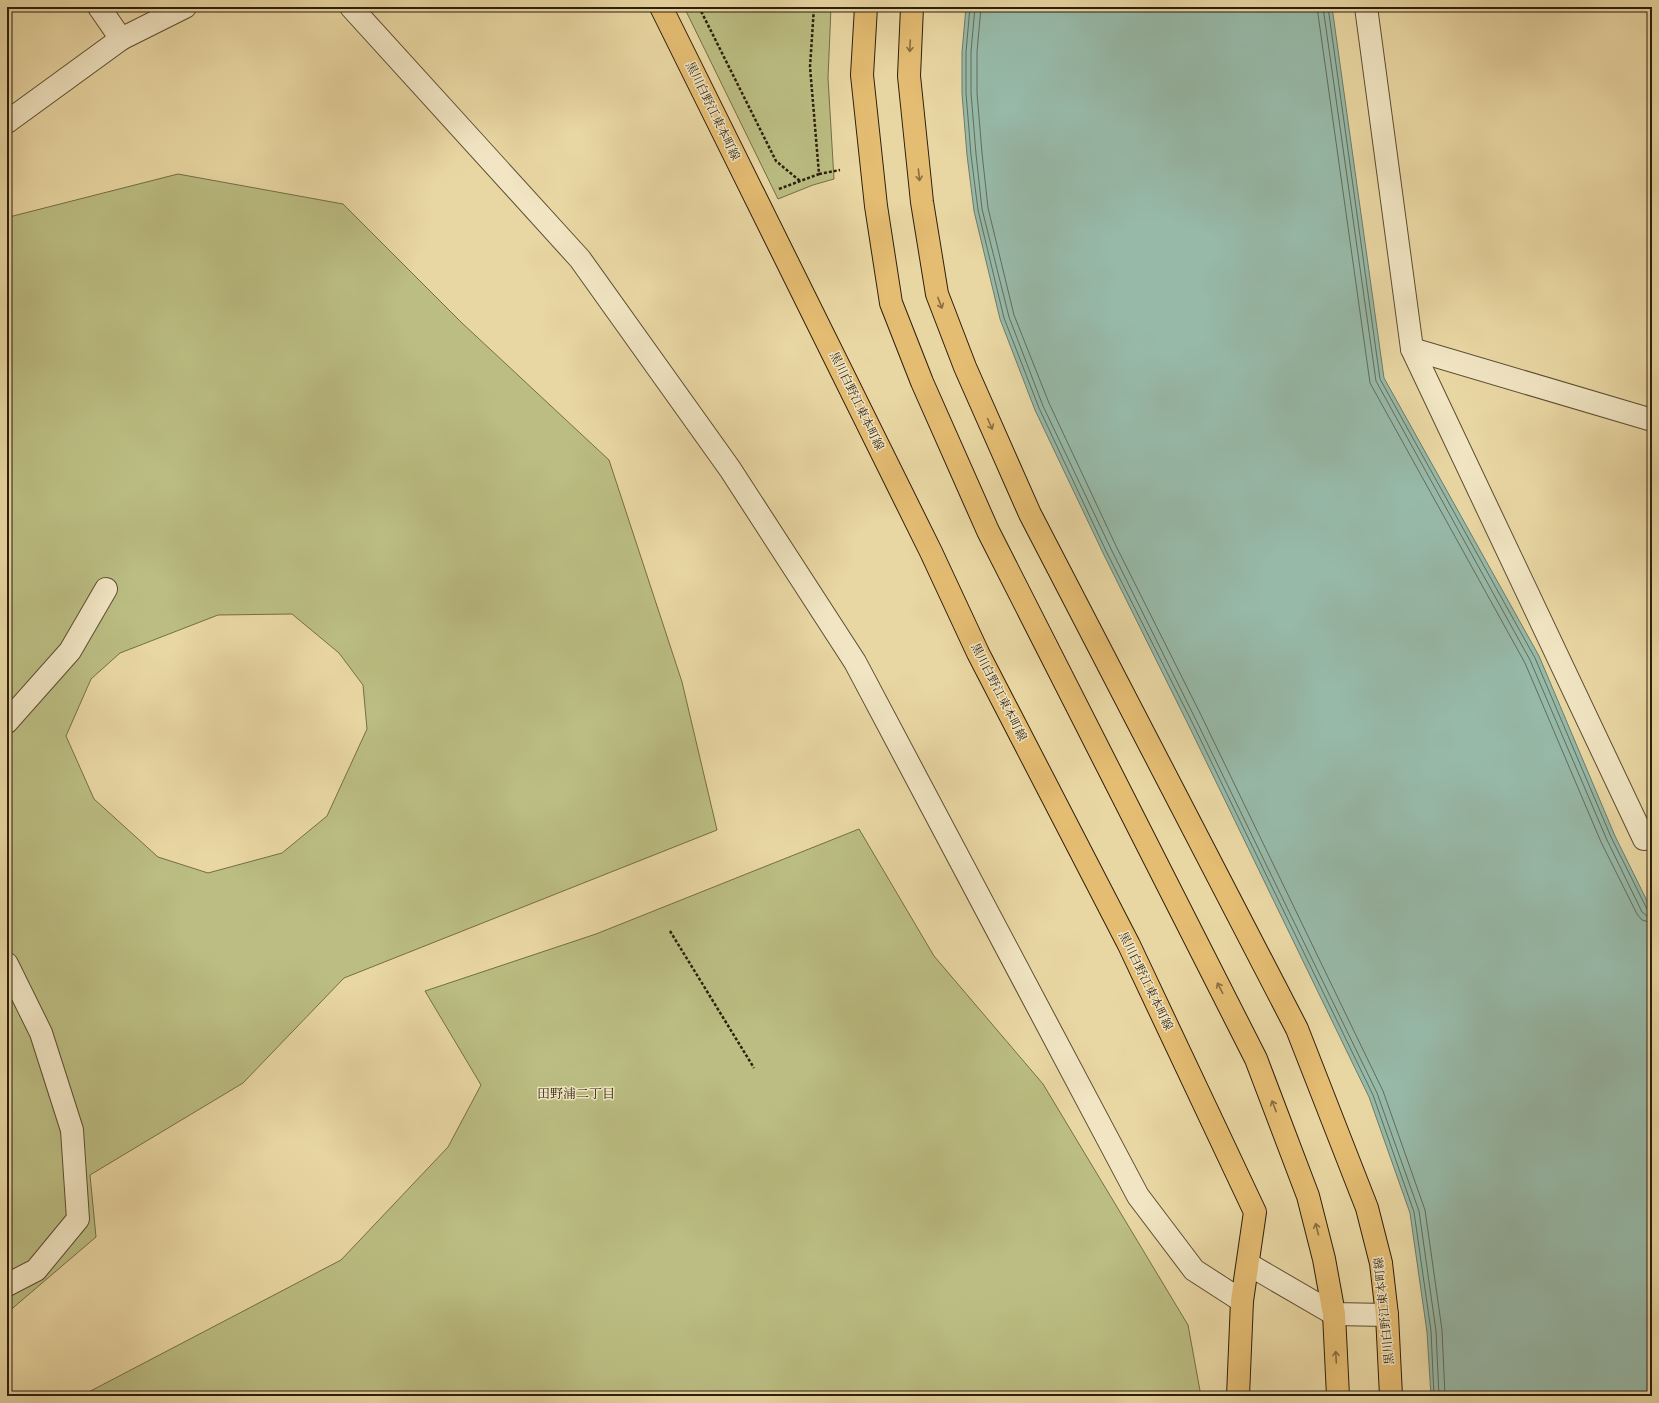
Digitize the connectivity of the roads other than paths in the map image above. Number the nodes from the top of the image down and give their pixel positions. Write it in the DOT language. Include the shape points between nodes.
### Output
graph roads {
  1 [pos="99,7"];
  2 [pos="184,7"];
  3 [pos="351,7"];
  4 [pos="661,7"];
  5 [pos="866,7"];
  6 [pos="912,7"];
  7 [pos="1366,7"];
  8 [pos="121,39"];
  9 [pos="7,122"];
  10 [pos="1412,349"];
  11 [pos="1652,420"];
  12 [pos="106,589"];
  13 [pos="7,722"];
  14 [pos="1644,839"];
  15 [pos="7,964"];
  16 [pos="1248,1264"];
  17 [pos="7,1285"];
  18 [pos="1242,1301"];
  19 [pos="1334,1314"];
  20 [pos="1387,1315"];
  21 [pos="1238,1396"];
  22 [pos="1338,1396"];
  23 [pos="1391,1396"];
  1 -- 8 [label="street"];
  2 -- 8 [label="street"];
  3 -- 18 [label="street" via="580,259 730,469 855,662 1138,1196 1194,1270"];
  4 -- 16 [label="main road, 黒川白野江東本町線" via="931,552 978,653 1129,945 1255,1212"];
  19 -- 5 [label="main road, one-way" via="1324,1259 1308,1196 1256,1060 988,531 922,382 891,304 876,206 862,75"];
  6 -- 20 [label="main road, 黒川白野江東本町線, one-way" via="909,76 922,202 937,294 965,367 1030,514 1297,1029 1367,1208 1381,1263"];
  7 -- 10 [label="street"];
  8 -- 9 [label="street"];
  10 -- 11 [label="street"];
  10 -- 14 [label="street"];
  12 -- 13 [label="street" via="70,651"];
  15 -- 17 [label="street" via="41,1033 72,1130 78,1219 36,1270"];
  16 -- 18 [label="main road, 黒川白野江東本町線"];
  16 -- 19 [label="street"];
  18 -- 21 [label="main road, 黒川白野江東本町線"];
  19 -- 20 [label="street"];
  22 -- 19 [label="main road, one-way"];
  20 -- 23 [label="main road, 黒川白野江東本町線"];
}
